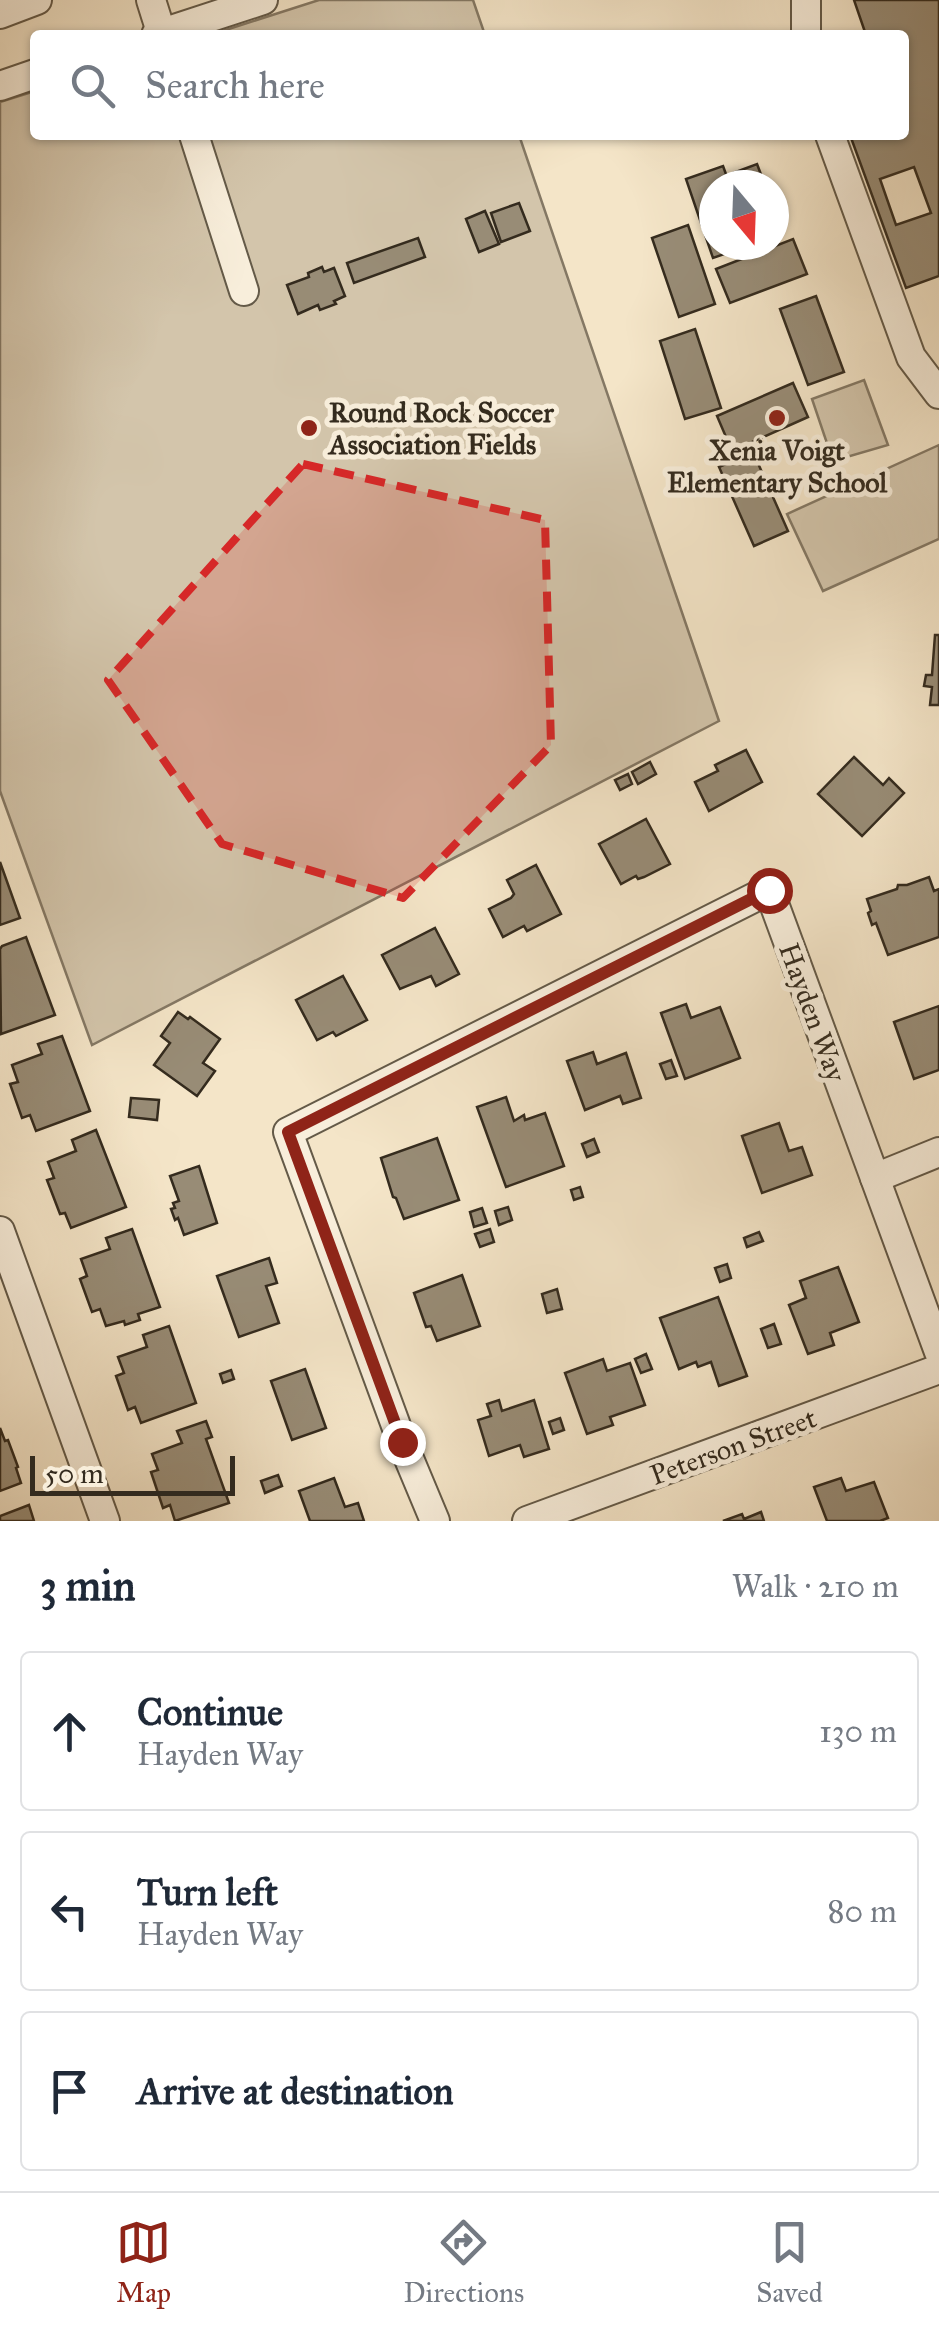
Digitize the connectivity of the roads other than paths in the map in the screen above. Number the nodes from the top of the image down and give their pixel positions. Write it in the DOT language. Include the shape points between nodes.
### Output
graph roads {
  1 [pos="37,0"];
  2 [pos="151,0"];
  3 [pos="262,0"];
  4 [pos="806,0"];
  5 [pos="0,14"];
  6 [pos="159,30"];
  7 [pos="172,30"];
  8 [pos="806,30"];
  9 [pos="30,76"];
  10 [pos="0,86"];
  11 [pos="196,140"];
  12 [pos="832,140"];
  13 [pos="244,291"];
  14 [pos="939,394"];
  15 [pos="939,1152"];
  16 [pos="875,1178"];
  17 [pos="0,1231"];
  18 [pos="939,1352"];
  19 [pos="939,1369"];
  20 [pos="105,1521"];
  21 [pos="435,1521"];
  22 [pos="527,1521"];
  1 -- 5 [label="street"];
  2 -- 6 [label="street"];
  3 -- 7 [label="street"];
  4 -- 8 [label="street"];
  9 -- 10 [label="street"];
  11 -- 13 [label="street"];
  12 -- 14 [label="street" via="911,358"];
  15 -- 16 [label="street"];
  16 -- 18 [label="street, Hayden Way"];
  16 -- 21 [label="street, Hayden Way" via="769,890 288,1132"];
  17 -- 20 [label="street"];
  19 -- 22 [label="street, Peterson Street"];
}
